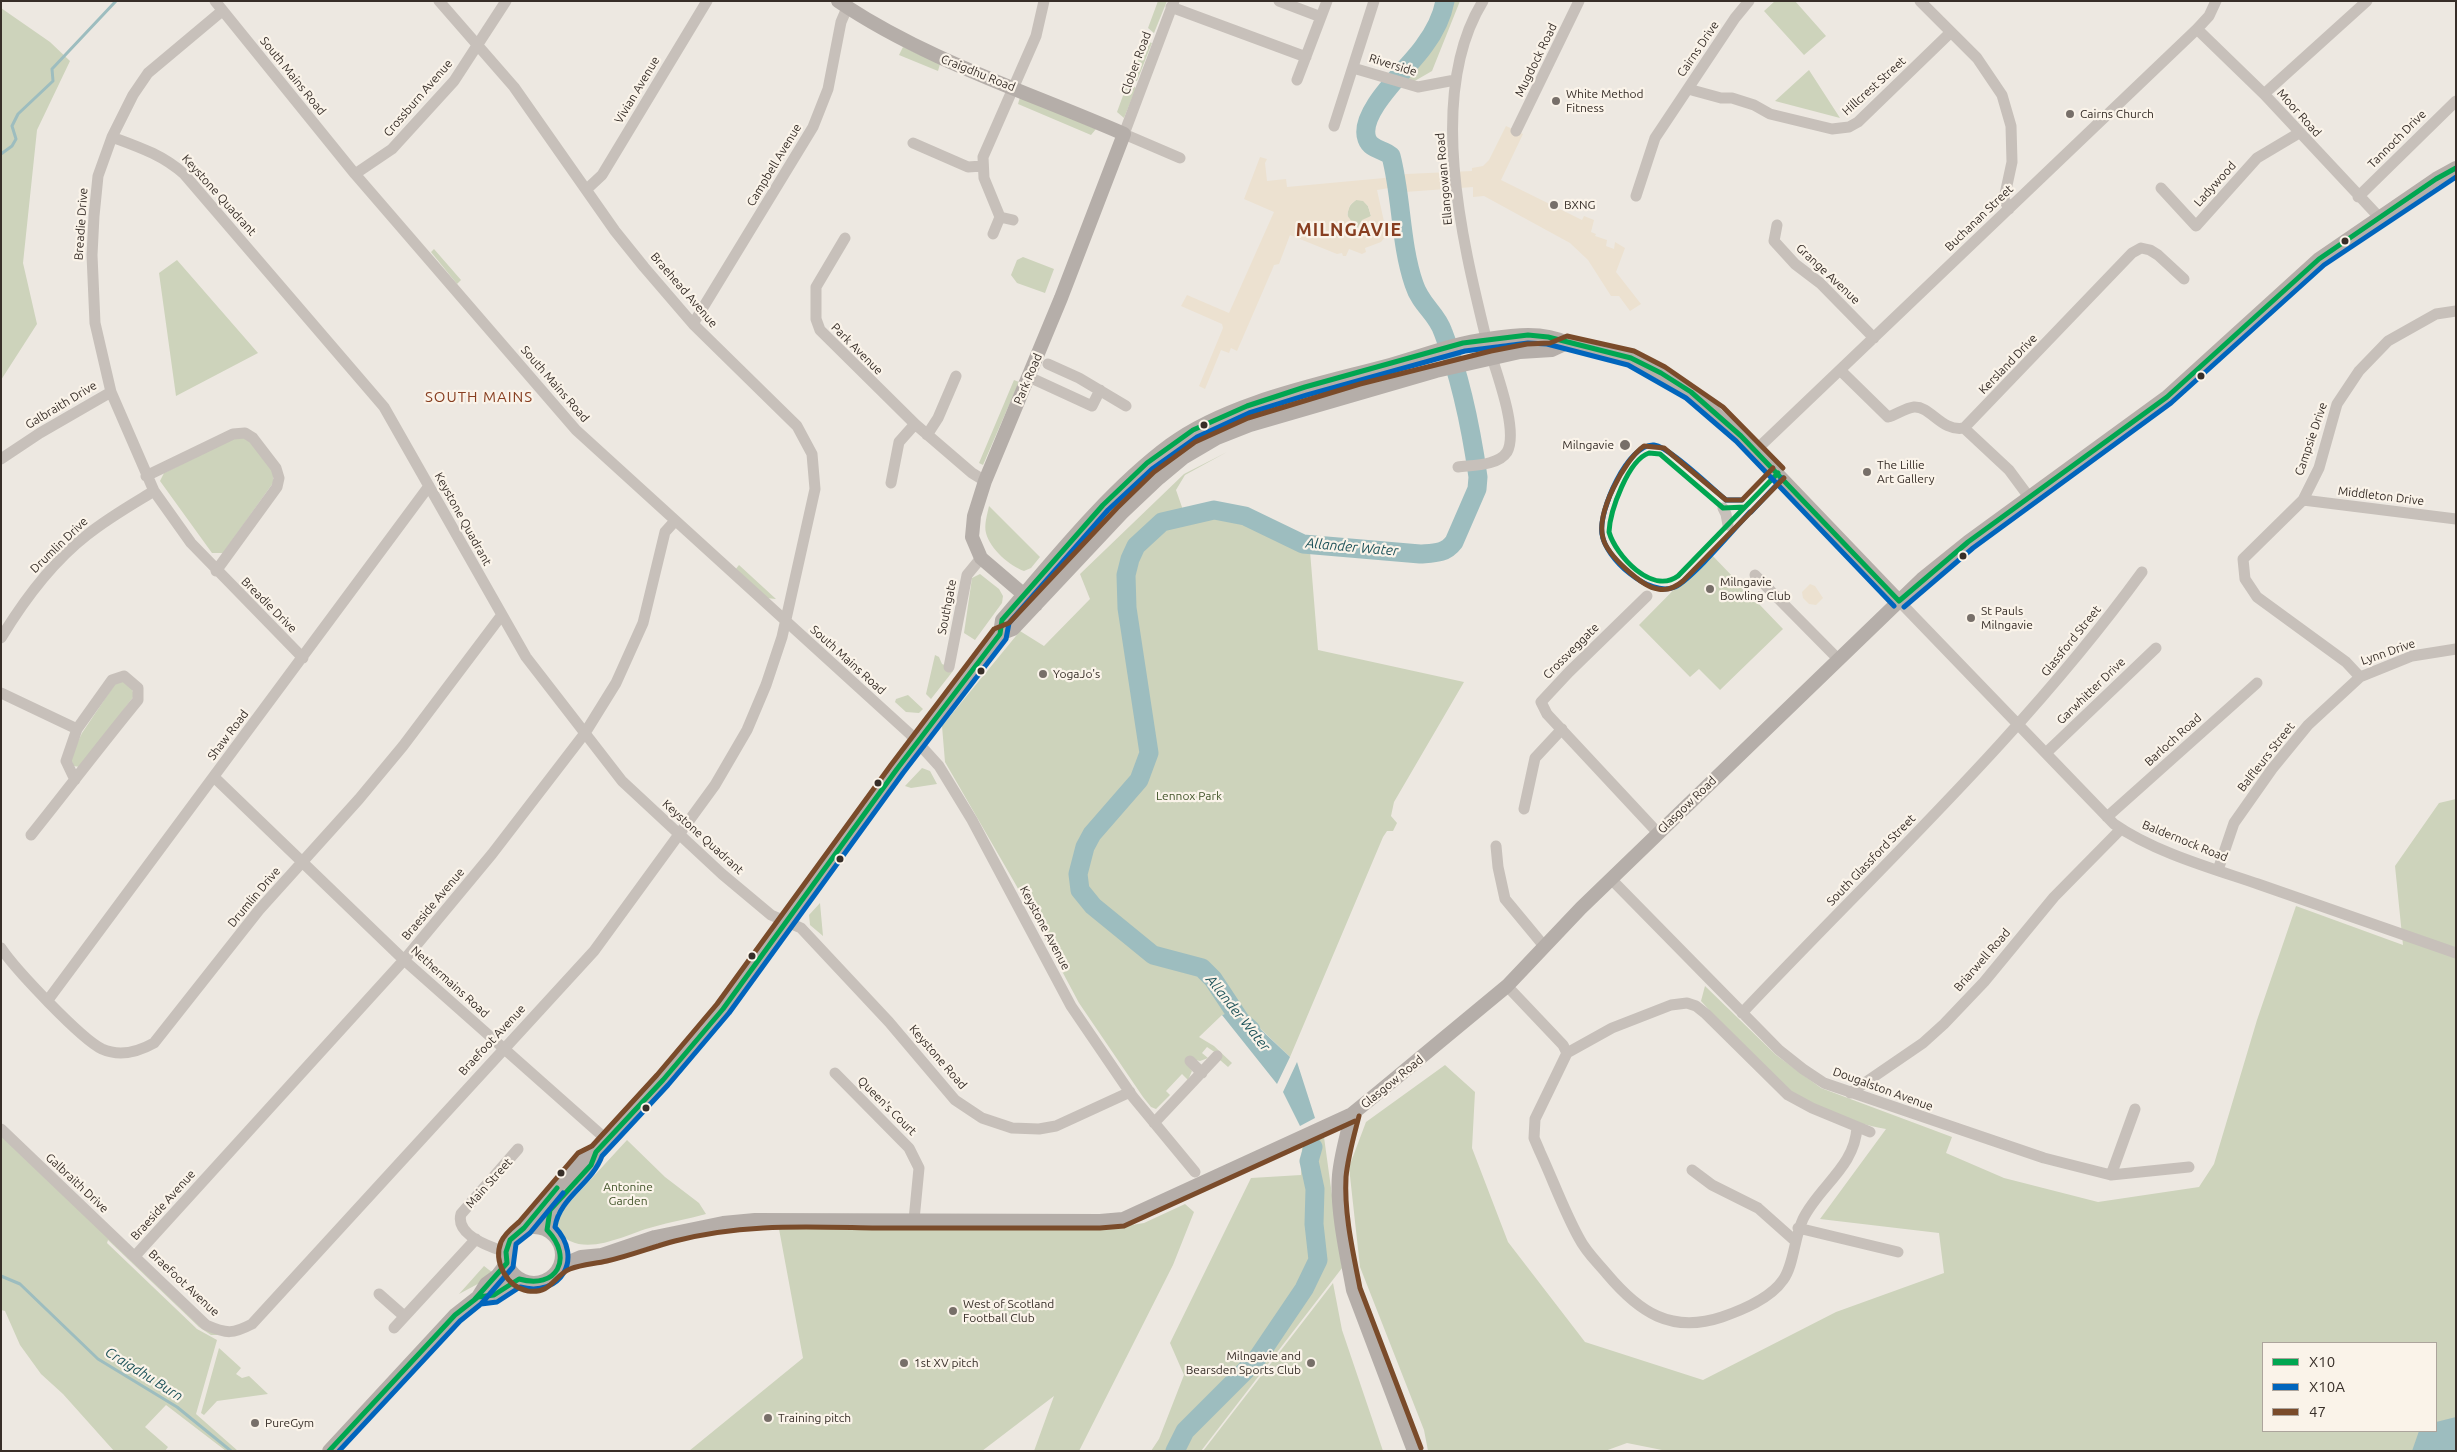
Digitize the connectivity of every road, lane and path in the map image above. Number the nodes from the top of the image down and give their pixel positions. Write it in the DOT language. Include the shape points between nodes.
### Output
graph roads {
  1 [pos="439,1"];
  2 [pos="506,1"];
  3 [pos="707,1"];
  4 [pos="1044,1"];
  5 [pos="1279,1"];
  6 [pos="1327,1"];
  7 [pos="1374,1"];
  8 [pos="1482,1"];
  9 [pos="1580,1"];
  10 [pos="1749,1"];
  11 [pos="1920,1"];
  12 [pos="2216,1"];
  13 [pos="2366,1"];
  14 [pos="842,4"];
  15 [pos="1173,4"];
  16 [pos="218,6"];
  17 [pos="1321,17"];
  18 [pos="2198,29"];
  19 [pos="1951,32"];
  20 [pos="478,45"];
  21 [pos="1306,57"];
  22 [pos="1353,68"];
  23 [pos="1297,80"];
  24 [pos="1455,80"];
  25 [pos="1014,88"];
  26 [pos="1688,89"];
  27 [pos="2264,94"];
  28 [pos="2456,101"];
  29 [pos="1334,126"];
  30 [pos="1516,131"];
  31 [pos="2299,133"];
  32 [pos="1124,134"];
  33 [pos="112,137"];
  34 [pos="913,142"];
  35 [pos="1180,158"];
  36 [pos="982,166"];
  37 [pos="2456,168"];
  38 [pos="355,174"];
  39 [pos="2161,188"];
  40 [pos="587,189"];
  41 [pos="1636,196"];
  42 [pos="2358,197"];
  43 [pos="2009,209"];
  44 [pos="1000,217"];
  45 [pos="2379,217"];
  46 [pos="1013,220"];
  47 [pos="1777,225"];
  48 [pos="993,234"];
  49 [pos="845,238"];
  50 [pos="2184,279"];
  51 [pos="2456,311"];
  52 [pos="692,324"];
  53 [pos="1874,338"];
  54 [pos="1486,339"];
  55 [pos="1566,343"];
  56 [pos="1492,358"];
  57 [pos="1048,364"];
  58 [pos="1840,370"];
  59 [pos="956,376"];
  60 [pos="1029,377"];
  61 [pos="1100,390"];
  62 [pos="111,392"];
  63 [pos="1126,406"];
  64 [pos="915,424"];
  65 [pos="1964,428"];
  66 [pos="927,435"];
  67 [pos="1755,451"];
  68 [pos="1,460"];
  69 [pos="1458,467"];
  70 [pos="146,476"];
  71 [pos="985,481"];
  72 [pos="890,483"];
  73 [pos="429,486"];
  74 [pos="154,490"];
  75 [pos="2029,497"];
  76 [pos="2303,500"];
  77 [pos="1723,508"];
  78 [pos="2456,519"];
  79 [pos="674,522"];
  80 [pos="1728,525"];
  81 [pos="981,558"];
  82 [pos="216,571"];
  83 [pos="2142,572"];
  84 [pos="1755,575"];
  85 [pos="1024,595"];
  86 [pos="1647,596"];
  87 [pos="1899,601"];
  88 [pos="1036,605"];
  89 [pos="501,616"];
  90 [pos="785,621"];
  91 [pos="1000,634"];
  92 [pos="1,638"];
  93 [pos="2156,648"];
  94 [pos="2456,649"];
  95 [pos="303,658"];
  96 [pos="1839,660"];
  97 [pos="948,667"];
  98 [pos="2360,677"];
  99 [pos="2257,683"];
  100 [pos="1,693"];
  101 [pos="2019,726"];
  102 [pos="76,729"];
  103 [pos="1562,729"];
  104 [pos="585,733"];
  105 [pos="918,743"];
  106 [pos="2046,753"];
  107 [pos="214,777"];
  108 [pos="75,780"];
  109 [pos="1524,809"];
  110 [pos="2107,817"];
  111 [pos="2121,829"];
  112 [pos="1658,833"];
  113 [pos="679,834"];
  114 [pos="31,835"];
  115 [pos="1496,846"];
  116 [pos="301,863"];
  117 [pos="2218,870"];
  118 [pos="1611,879"];
  119 [pos="787,922"];
  120 [pos="1544,946"];
  121 [pos="1,948"];
  122 [pos="2456,953"];
  123 [pos="404,960"];
  124 [pos="1507,986"];
  125 [pos="48,1000"];
  126 [pos="1742,1012"];
  127 [pos="503,1048"];
  128 [pos="1567,1054"];
  129 [pos="1217,1056"];
  130 [pos="1190,1061"];
  131 [pos="1202,1072"];
  132 [pos="835,1073"];
  133 [pos="1130,1092"];
  134 [pos="1850,1093"];
  135 [pos="2135,1109"];
  136 [pos="1352,1114"];
  137 [pos="1154,1123"];
  138 [pos="1857,1127"];
  139 [pos="1,1130"];
  140 [pos="1870,1132"];
  141 [pos="607,1140"];
  142 [pos="518,1149"];
  143 [pos="596,1152"];
  144 [pos="2189,1167"];
  145 [pos="1692,1170"];
  146 [pos="1194,1172"];
  147 [pos="2111,1175"];
  148 [pos="914,1220"];
  149 [pos="524,1228"];
  150 [pos="547,1230"];
  151 [pos="1796,1234"];
  152 [pos="476,1239"];
  153 [pos="560,1246"];
  154 [pos="1898,1252"];
  155 [pos="135,1256"];
  156 [pos="581,1256"];
  157 [pos="506,1258"];
  158 [pos="560,1266"];
  159 [pos="519,1279"];
  160 [pos="379,1294"];
  161 [pos="478,1297"];
  162 [pos="404,1316"];
  163 [pos="394,1328"];
  164 [pos="329,1451"];
  165 [pos="1414,1451"];
  1 -- 20 [label="street, Braehead Avenue"];
  2 -- 20 [label="street, Crossburn Avenue"];
  3 -- 40 [label="street, Vivian Avenue" via="602,175"];
  4 -- 25 [label="street" via="1036,36"];
  5 -- 17 [label="street"];
  6 -- 17 [label="street"];
  7 -- 22 [label="street, Riverside"];
  8 -- 24 [label="street, Ellangowan Road" via="1464,38"];
  9 -- 30 [label="street, Mugdock Road"];
  10 -- 26 [label="street, Cairns Drive"];
  11 -- 19 [label="street"];
  12 -- 18 [label="street, Buchanan Street"];
  13 -- 27 [label="street"];
  14 -- 25 [label="main road, Craigdhu Road" via="917,47"];
  14 -- 52 [label="street, Campbell Avenue" via="828,89 813,127"];
  15 -- 21 [label="street"];
  15 -- 32 [label="street, Clober Road"];
  16 -- 33 [label="street, Breadie Drive" via="148,72"];
  16 -- 38 [label="street, South Mains Road"];
  17 -- 21 [label="street"];
  18 -- 27 [label="street, Moor Road"];
  18 -- 43 [label="street, Buchanan Street"];
  19 -- 26 [label="street, Hillcrest Street" via="1858,122 1842,129 1770,114 1754,104"];
  19 -- 43 [label="street" via="1996,83 2008,109 2012,154 2004,199"];
  20 -- 38 [label="street, Crossburn Avenue" via="454,81 392,149"];
  20 -- 40 [label="street, Braehead Avenue" via="514,87"];
  21 -- 23 [label="street"];
  22 -- 24 [label="street, Riverside" via="1418,88"];
  22 -- 29 [label="street, Riverside"];
  24 -- 54 [label="street, Ellangowan Road" via="1453,146 1462,233"];
  25 -- 32 [label="main road, Craigdhu Road"];
  25 -- 36 [label="street"];
  26 -- 41 [label="street, Cairns Drive" via="1655,138"];
  27 -- 31 [label="street, Moor Road"];
  28 -- 42 [label="street, Tannoch Drive"];
  31 -- 39 [label="street, Ladywood" via="2257,158 2196,226"];
  31 -- 42 [label="street, Moor Road"];
  32 -- 35 [label="street"];
  32 -- 60 [label="main road, Park Road"];
  33 -- 62 [label="street, Breadie Drive" via="98,176 92,255 95,323"];
  33 -- 73 [label="street, Keystone Quadrant" via="150,151 171,162 184,174 384,406"];
  34 -- 36 [label="street" via="968,167"];
  36 -- 44 [label="street"];
  37 -- 45 [label="main road, Glasgow Road"];
  38 -- 79 [label="street, South Mains Road" via="576,430"];
  40 -- 52 [label="street, Braehead Avenue" via="615,232"];
  42 -- 45 [label="street, Moor Road"];
  43 -- 53 [label="street, Buchanan Street"];
  44 -- 46 [label="street"];
  44 -- 48 [label="street"];
  45 -- 75 [label="main road, Glasgow Road" via="2319,259 2167,397"];
  47 -- 53 [label="street, Grange Avenue" via="1774,242"];
  49 -- 64 [label="street, Park Avenue" via="818,282 817,325 838,350"];
  50 -- 65 [label="street, Kersland Drive" via="2150,250 2141,248 2132,253"];
  51 -- 76 [label="street, Campsie Drive" via="2436,314 2388,342 2359,371 2337,404 2319,468"];
  52 -- 90 [label="street, Braehead Avenue" via="797,426 812,454 815,489"];
  53 -- 58 [label="street, Buchanan Street"];
  54 -- 55 [label="main road" via="1548,336"];
  54 -- 56 [label="street, Ellangowan Road"];
  54 -- 85 [label="main road" via="1242,409 1202,425 1159,453 1110,500"];
  55 -- 56 [label="main road" via="1552,350"];
  55 -- 67 [label="main road" via="1631,358 1661,373 1690,392"];
  56 -- 69 [label="street, Ellangowan Road" via="1502,385 1510,431 1508,450 1494,461"];
  56 -- 88 [label="main road" via="1250,425 1199,448 1158,478"];
  57 -- 61 [label="street"];
  58 -- 65 [label="street" via="1888,417 1915,407 1947,427"];
  58 -- 67 [label="street, Buchanan Street"];
  59 -- 66 [label="street"];
  60 -- 61 [label="street" via="1092,406"];
  60 -- 71 [label="main road, Park Road"];
  61 -- 63 [label="street"];
  62 -- 68 [label="street, Galbraith Drive"];
  62 -- 70 [label="street, Breadie Drive"];
  64 -- 66 [label="street, Park Avenue"];
  64 -- 72 [label="street" via="899,442"];
  65 -- 75 [label="street" via="2009,470"];
  66 -- 71 [label="street, Park Avenue"];
  67 -- 87 [label="main road"];
  70 -- 74 [label="street, Breadie Drive"];
  70 -- 82 [label="street" via="233,434 245,433 253,438 276,468 277,487"];
  71 -- 81 [label="main road, Park Road" via="972,526 972,537"];
  73 -- 89 [label="street, Keystone Quadrant"];
  73 -- 95 [label="street, Shaw Road"];
  74 -- 82 [label="street, Breadie Drive" via="191,543"];
  74 -- 92 [label="street, Drumlin Drive" via="86,536 63,557 35,588"];
  75 -- 87 [label="main road, Glasgow Road" via="1949,556"];
  76 -- 78 [label="street, Middleton Drive"];
  76 -- 98 [label="street, Campsie Drive" via="2243,559 2245,580 2258,597 2346,662"];
  77 -- 80 [label="street"];
  79 -- 90 [label="street, South Mains Road"];
  79 -- 104 [label="street, Braeside Avenue" via="665,532 643,623 616,683"];
  81 -- 85 [label="main road, Park Road"];
  81 -- 97 [label="street, Southgate" via="967,575"];
  82 -- 95 [label="street, Breadie Drive"];
  83 -- 101 [label="street, Glassford Street" via="2100,630"];
  84 -- 96 [label="street"];
  85 -- 88 [label="main road, Park Road"];
  85 -- 91 [label="main road" via="1002,620"];
  86 -- 103 [label="street, Crossveggate" via="1541,702 1546,714"];
  87 -- 96 [label="main road, Glasgow Road"];
  87 -- 101 [label="street, Baldernock Road"];
  88 -- 91 [label="main road" via="1013,629"];
  89 -- 104 [label="street, Keystone Quadrant" via="526,656"];
  89 -- 116 [label="street, Drumlin Drive" via="403,746"];
  90 -- 105 [label="street, South Mains Road"];
  90 -- 113 [label="street, Braefoot Avenue" via="766,685 747,730 716,786"];
  91 -- 105 [label="main road"];
  93 -- 106 [label="street, Garwhitter Drive"];
  94 -- 98 [label="street, Lynn Drive" via="2412,656"];
  95 -- 107 [label="street, Shaw Road"];
  96 -- 112 [label="main road, Glasgow Road"];
  98 -- 117 [label="street, Balfleurs Street" via="2308,725 2272,769 2234,824"];
  99 -- 110 [label="street, Barloch Road"];
  100 -- 102 [label="street"];
  101 -- 106 [label="street, Baldernock Road"];
  101 -- 126 [label="street, South Glassford Street"];
  102 -- 108 [label="street" via="66,761"];
  102 -- 108 [label="street" via="112,680 124,676 138,688 138,700"];
  103 -- 109 [label="street" via="1535,758"];
  103 -- 112 [label="street, Crossveggate"];
  104 -- 113 [label="street, Keystone Quadrant" via="622,781"];
  104 -- 123 [label="street, Braeside Avenue" via="492,854"];
  105 -- 119 [label="main road"];
  105 -- 133 [label="street, Keystone Avenue" via="939,766 972,820 1071,1006"];
  106 -- 110 [label="street, Baldernock Road"];
  107 -- 116 [label="street, Nethermains Road"];
  107 -- 125 [label="street, Shaw Road"];
  108 -- 114 [label="street"];
  110 -- 111 [label="street, Baldernock Road"];
  111 -- 117 [label="street, Baldernock Road"];
  111 -- 134 [label="street, Briarwell Road" via="2054,897 1984,982 1944,1024 1923,1043"];
  112 -- 118 [label="main road, Glasgow Road"];
  113 -- 119 [label="street, Keystone Quadrant" via="771,915"];
  113 -- 127 [label="street, Braefoot Avenue" via="594,951"];
  115 -- 120 [label="street" via="1505,900"];
  116 -- 123 [label="street, Nethermains Road"];
  116 -- 125 [label="street, Drumlin Drive" via="259,910 154,1043 130,1053 102,1049"];
  117 -- 122 [label="street, Baldernock Road"];
  118 -- 120 [label="main road, Glasgow Road"];
  118 -- 126 [label="street, Dougalston Avenue"];
  119 -- 133 [label="street, Keystone Road" via="801,928 889,1022 955,1100 982,1118 1012,1128 1039,1129 1056,1126"];
  119 -- 141 [label="main road" via="723,1009"];
  120 -- 124 [label="main road, Glasgow Road"];
  121 -- 125 [label="street, Drumlin Drive"];
  123 -- 127 [label="street, Nethermains Road"];
  123 -- 155 [label="street, Braeside Avenue"];
  124 -- 128 [label="street" via="1563,1045"];
  124 -- 136 [label="main road, Glasgow Road"];
  126 -- 134 [label="street, Dougalston Avenue" via="1779,1050 1803,1069 1824,1083"];
  127 -- 141 [label="street, Nethermains Road"];
  127 -- 155 [label="street, Braefoot Avenue" via="252,1324 235,1332 206,1325"];
  128 -- 138 [label="street" via="1612,1028 1671,1005 1687,1003 1706,1014 1788,1096"];
  128 -- 151 [label="street" via="1535,1119 1534,1138 1586,1249 1635,1303 1653,1315 1687,1324 1731,1314 1763,1298 1784,1279"];
  129 -- 131 [label="street"];
  130 -- 131 [label="street"];
  131 -- 137 [label="street"];
  132 -- 148 [label="street, Queen's Court" via="909,1148 919,1168"];
  133 -- 137 [label="street, Keystone Avenue"];
  134 -- 147 [label="street, Dougalston Avenue" via="2044,1158"];
  135 -- 147 [label="street"];
  136 -- 148 [label="main road, Glasgow Road" via="1123,1219"];
  136 -- 165 [label="main road" via="1339,1176 1339,1198 1351,1277"];
  137 -- 146 [label="street, Keystone Avenue"];
  138 -- 140 [label="street"];
  138 -- 151 [label="street" via="1852,1153 1813,1201"];
  139 -- 155 [label="street, Galbraith Drive"];
  141 -- 143 [label="main road"];
  142 -- 152 [label="street, Main Street" via="461,1214 461,1226"];
  143 -- 149 [label="main road" via="583,1158"];
  143 -- 150 [label="main road" via="591,1166 550,1210"];
  144 -- 147 [label="street, Dougalston Avenue"];
  145 -- 151 [label="street"];
  148 -- 156 [label="main road, Glasgow Road" via="811,1219 723,1223 654,1238 602,1255"];
  149 -- 150 [label="main road"];
  149 -- 157 [label="main road" via="514,1235"];
  150 -- 153 [label="main road"];
  151 -- 154 [label="street"];
  152 -- 157 [label="street, Main Street"];
  152 -- 162 [label="street"];
  153 -- 156 [label="main road"];
  153 -- 158 [label="main road"];
  156 -- 158 [label="main road, Glasgow Road"];
  157 -- 159 [label="main road"];
  157 -- 161 [label="main road" via="497,1276 486,1284"];
  158 -- 159 [label="main road" via="542,1282 530,1283"];
  159 -- 161 [label="main road" via="494,1295"];
  160 -- 162 [label="street"];
  161 -- 164 [label="main road" via="455,1315"];
  162 -- 163 [label="street"];
}
